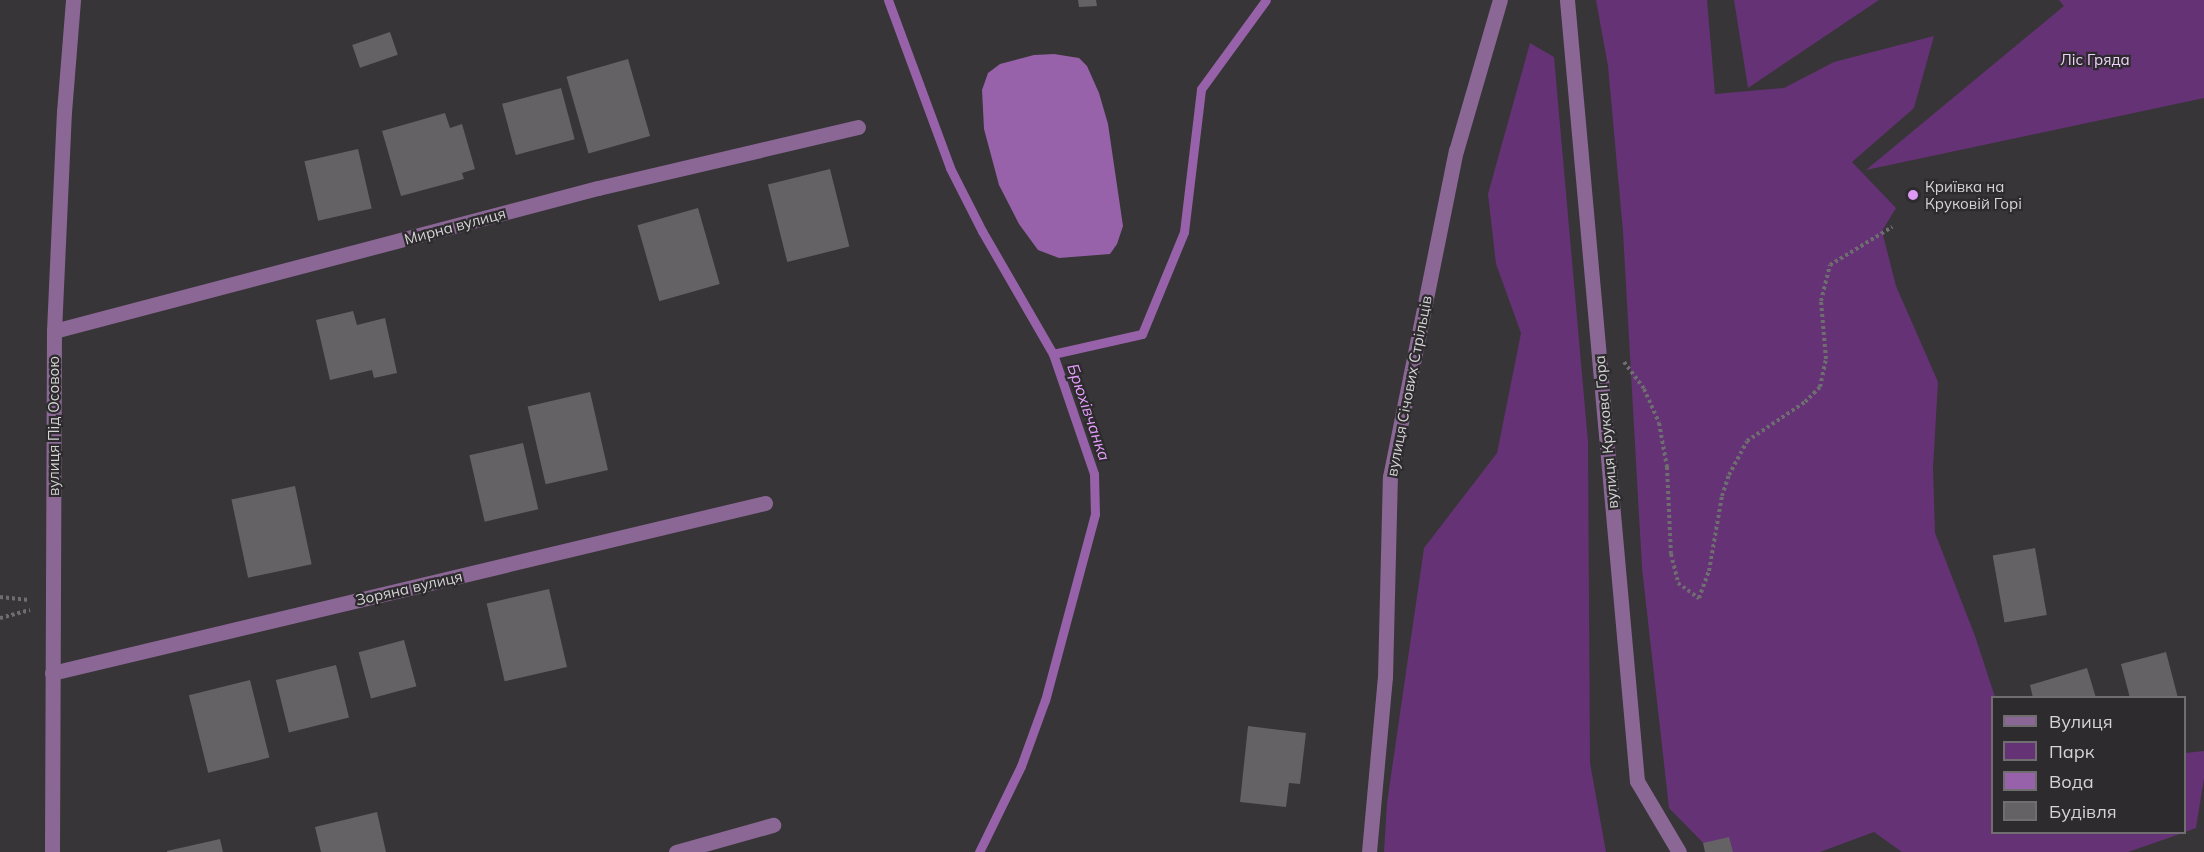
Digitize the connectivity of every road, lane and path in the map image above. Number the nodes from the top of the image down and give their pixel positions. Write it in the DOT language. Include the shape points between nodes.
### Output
graph roads {
  1 [pos="73,0"];
  2 [pos="1500,0"];
  3 [pos="1567,0"];
  4 [pos="858,127"];
  5 [pos="1892,227"];
  6 [pos="1596,325"];
  7 [pos="54,331"];
  8 [pos="765,503"];
  9 [pos="52,673"];
  10 [pos="772,825"];
  11 [pos="52,852"];
  12 [pos="676,852"];
  13 [pos="1368,852"];
  14 [pos="1679,852"];
  1 -- 7 [label="street, вулиця Під Осовою"];
  2 -- 13 [label="street, вулиця Січових Стрільців" via="1456,151 1390,477 1385,677"];
  3 -- 6 [label="street, вулиця Крукова Гора"];
  4 -- 7 [label="street, Мирна вулиця" via="598,188"];
  5 -- 6 [label="path" via="1830,265 1821,301 1826,359 1820,387 1805,402 1747,441 1722,496 1709,571 1699,598 1678,584 1671,554 1667,467 1659,423 1644,389"];
  6 -- 14 [label="street, вулиця Крукова Гора" via="1637,781"];
  7 -- 9 [label="street, вулиця Під Осовою"];
  8 -- 9 [label="street, Зоряна вулиця"];
  9 -- 11 [label="street, вулиця Під Осовою"];
  10 -- 12 [label="street"];
}
